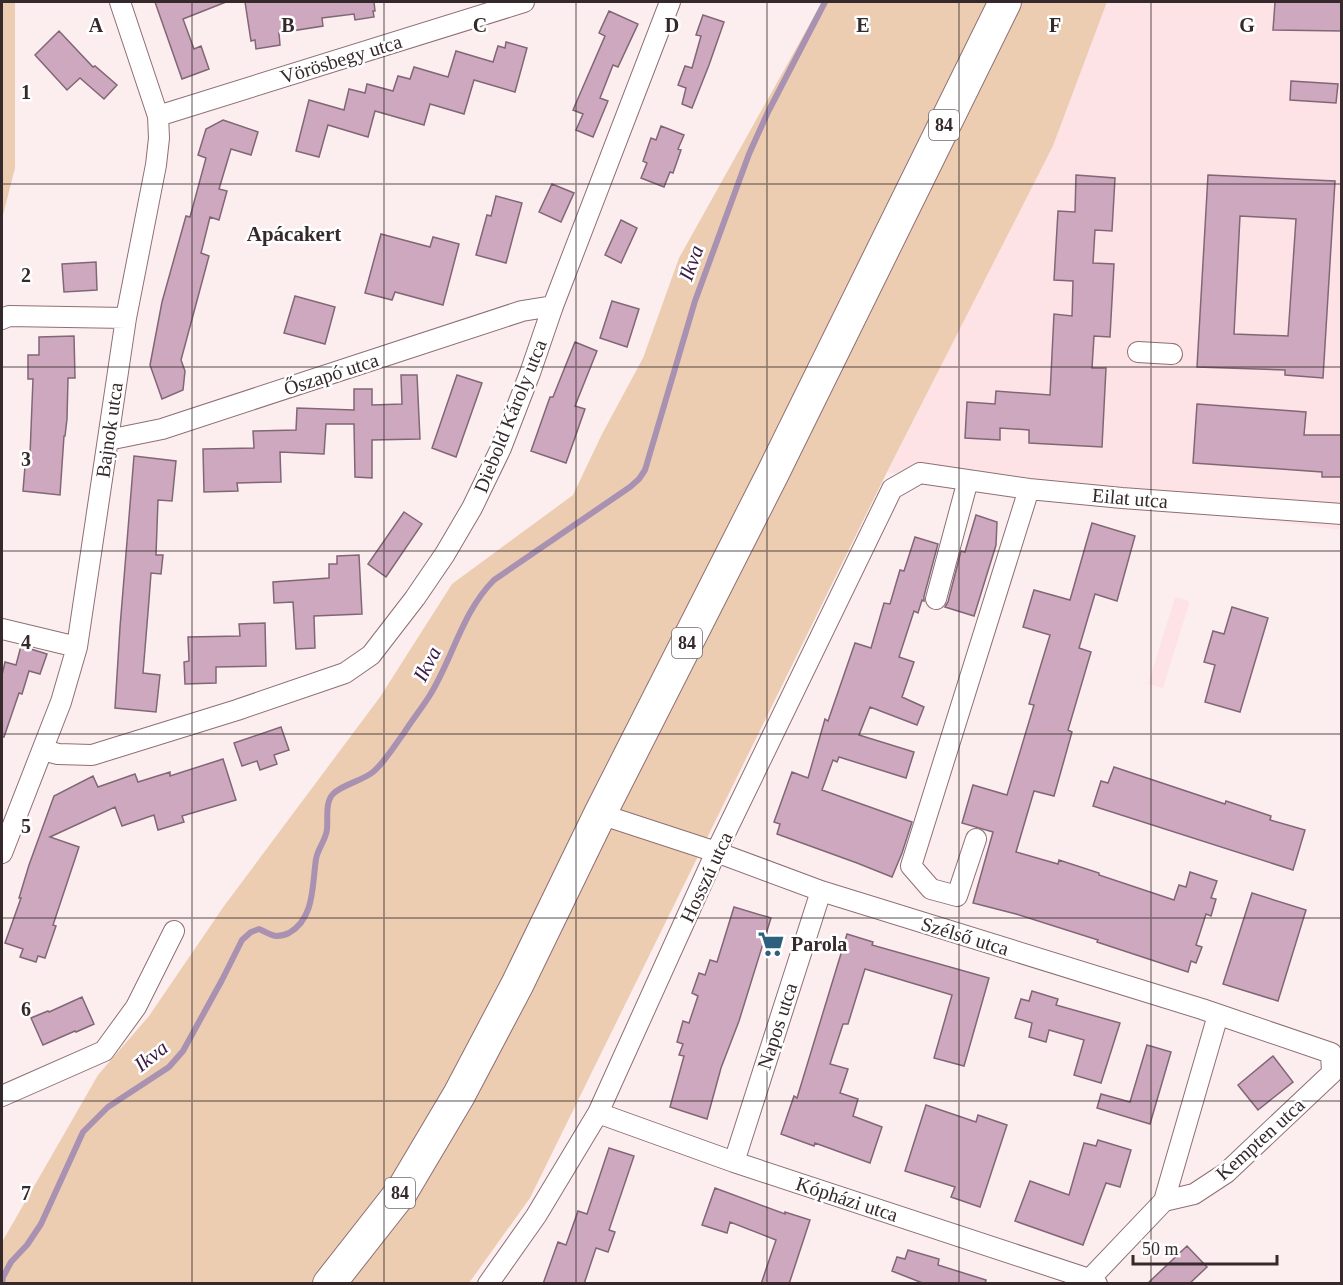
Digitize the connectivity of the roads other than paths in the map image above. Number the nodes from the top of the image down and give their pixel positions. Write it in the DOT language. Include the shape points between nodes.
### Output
graph roads {
  1 [pos="120,2"];
  2 [pos="524,2"];
  3 [pos="670,2"];
  4 [pos="1005,2"];
  5 [pos="158,116"];
  6 [pos="553,306"];
  7 [pos="126,318"];
  8 [pos="2,319"];
  9 [pos="1138,352"];
  10 [pos="1172,354"];
  11 [pos="108,440"];
  12 [pos="920,473"];
  13 [pos="968,480"];
  14 [pos="1029,489"];
  15 [pos="1341,514"];
  16 [pos="936,599"];
  17 [pos="2,629"];
  18 [pos="76,647"];
  19 [pos="43,750"];
  20 [pos="600,814"];
  21 [pos="976,839"];
  22 [pos="716,852"];
  23 [pos="2,853"];
  24 [pos="820,891"];
  25 [pos="174,931"];
  26 [pos="1218,1015"];
  27 [pos="1331,1053"];
  28 [pos="2,1096"];
  29 [pos="598,1113"];
  30 [pos="734,1162"];
  31 [pos="1164,1201"];
  32 [pos="1090,1282"];
  33 [pos="329,1284"];
  34 [pos="488,1284"];
  1 -- 5 [label="street, Bajnok utca"];
  2 -- 5 [label="street, Vörösbegy utca"];
  3 -- 6 [label="street, Diebold Károly utca"];
  4 -- 20 [label="main road, 84"];
  5 -- 7 [label="street, Bajnok utca" via="156,165"];
  6 -- 11 [label="street, Őszapó utca" via="522,311 162,429"];
  6 -- 19 [label="street, Diebold Károly utca" via="501,448 472,508 415,598 371,655 345,673 92,754"];
  7 -- 8 [label="street"];
  7 -- 11 [label="street, Bajnok utca"];
  9 -- 10 [label="street"];
  11 -- 18 [label="street, Bajnok utca"];
  12 -- 13 [label="street, Eilat utca"];
  12 -- 22 [label="street, Hosszú utca" via="892,489"];
  13 -- 14 [label="street, Eilat utca"];
  13 -- 16 [label="street"];
  14 -- 15 [label="street, Eilat utca"];
  14 -- 21 [label="street, Szélső utca" via="911,866 931,889 957,896"];
  17 -- 18 [label="street"];
  18 -- 19 [label="street, Bajnok utca"];
  19 -- 23 [label="street, Bajnok utca"];
  20 -- 22 [label="street, Szélső utca"];
  20 -- 33 [label="main road, 84" via="518,985 459,1095 402,1191"];
  22 -- 24 [label="street, Szélső utca"];
  22 -- 29 [label="street, Hosszú utca"];
  24 -- 26 [label="street, Szélső utca"];
  24 -- 30 [label="street, Napos utca"];
  25 -- 28 [label="street" via="136,1006 104,1052"];
  26 -- 27 [label="street, Szélső utca"];
  26 -- 31 [label="street"];
  27 -- 31 [label="street, Kempten utca" via="1332,1072 1226,1173 1194,1194"];
  29 -- 30 [label="street, Kópházi utca"];
  29 -- 34 [label="street, Hosszú utca" via="536,1216"];
  30 -- 32 [label="street, Kópházi utca"];
  31 -- 32 [label="street"];
}
